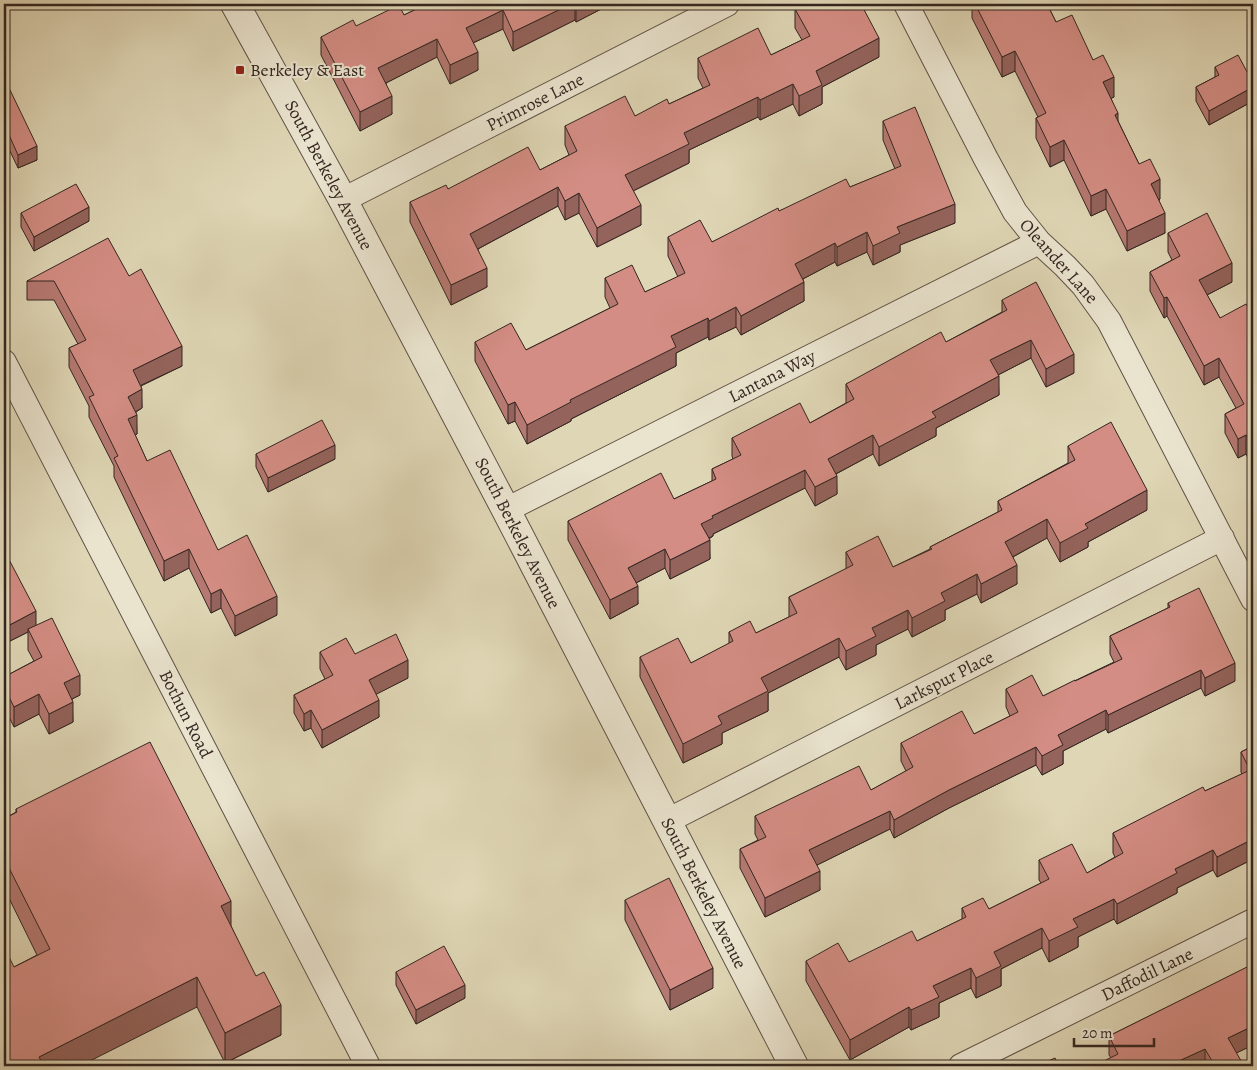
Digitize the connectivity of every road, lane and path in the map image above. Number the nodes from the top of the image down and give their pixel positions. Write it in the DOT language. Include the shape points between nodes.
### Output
graph roads {
  1 [pos="235,4"];
  2 [pos="727,4"];
  3 [pos="906,4"];
  4 [pos="343,200"];
  5 [pos="1038,242"];
  6 [pos="4,362"];
  7 [pos="506,510"];
  8 [pos="1222,538"];
  9 [pos="1253,599"];
  10 [pos="667,821"];
  11 [pos="1253,921"];
  12 [pos="368,1066"];
  13 [pos="794,1066"];
  14 [pos="961,1066"];
  1 -- 4 [label="street, South Berkeley Avenue"];
  2 -- 4 [label="street, Primrose Lane"];
  3 -- 5 [label="street, Oleander Lane" via="1001,188"];
  4 -- 7 [label="street, South Berkeley Avenue"];
  5 -- 7 [label="street, Lantana Way"];
  5 -- 8 [label="street, Oleander Lane" via="1074,274 1109,321"];
  6 -- 12 [label="street, Bothun Road"];
  7 -- 10 [label="street, South Berkeley Avenue"];
  8 -- 9 [label="street, Oleander Lane"];
  8 -- 10 [label="street, Larkspur Place"];
  10 -- 13 [label="street, South Berkeley Avenue"];
  11 -- 14 [label="street, Daffodil Lane"];
}
